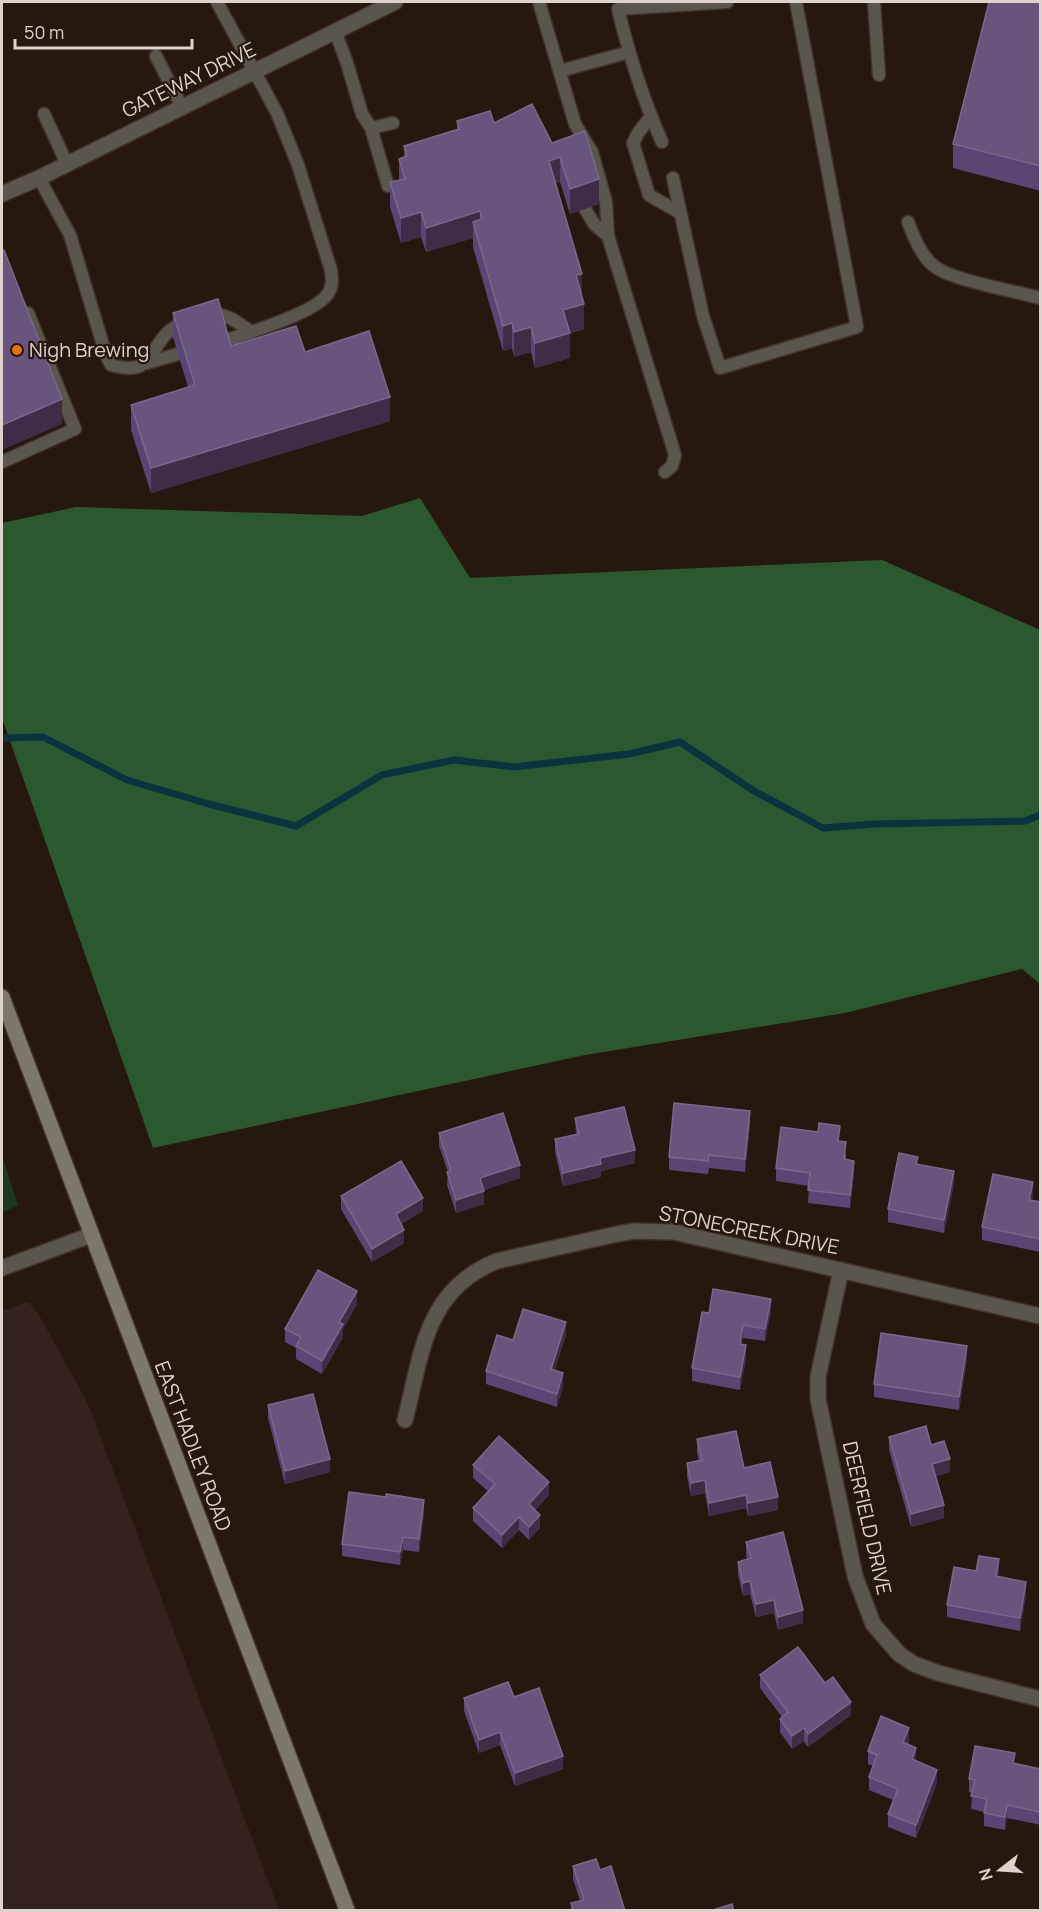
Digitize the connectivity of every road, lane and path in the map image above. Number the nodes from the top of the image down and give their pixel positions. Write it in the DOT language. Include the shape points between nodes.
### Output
graph roads {
  1 [pos="217,2"];
  2 [pos="394,2"];
  3 [pos="539,2"];
  4 [pos="727,2"];
  5 [pos="796,2"];
  6 [pos="874,2"];
  7 [pos="376,5"];
  8 [pos="335,31"];
  9 [pos="629,52"];
  10 [pos="156,56"];
  11 [pos="255,70"];
  12 [pos="560,71"];
  13 [pos="879,75"];
  14 [pos="182,107"];
  15 [pos="44,114"];
  16 [pos="651,116"];
  17 [pos="393,123"];
  18 [pos="575,124"];
  19 [pos="371,128"];
  20 [pos="662,142"];
  21 [pos="572,147"];
  22 [pos="67,164"];
  23 [pos="39,178"];
  24 [pos="673,178"];
  25 [pos="388,186"];
  26 [pos="2,194"];
  27 [pos="585,209"];
  28 [pos="680,213"];
  29 [pos="908,222"];
  30 [pos="608,236"];
  31 [pos="1041,298"];
  32 [pos="24,303"];
  33 [pos="251,332"];
  34 [pos="224,340"];
  35 [pos="178,354"];
  36 [pos="147,363"];
  37 [pos="2,462"];
  38 [pos="665,472"];
  39 [pos="2,997"];
  40 [pos="91,1235"];
  41 [pos="2,1268"];
  42 [pos="841,1270"];
  43 [pos="1041,1316"];
  44 [pos="405,1420"];
  45 [pos="1041,1699"];
  46 [pos="346,1911"];
  1 -- 11 [label="lane"];
  2 -- 7 [label="street, GATEWAY DRIVE"];
  3 -- 12 [label="lane"];
  4 -- 9 [label="lane" via="618,9"];
  5 -- 28 [label="lane" via="857,327 720,368 703,316"];
  6 -- 13 [label="lane"];
  7 -- 8 [label="street, GATEWAY DRIVE"];
  8 -- 11 [label="street, GATEWAY DRIVE"];
  8 -- 19 [label="lane" via="362,114"];
  9 -- 12 [label="lane"];
  9 -- 16 [label="lane"];
  10 -- 14 [label="lane"];
  11 -- 14 [label="street, GATEWAY DRIVE"];
  11 -- 33 [label="lane" via="298,165 333,282 328,294 313,306"];
  12 -- 18 [label="lane"];
  14 -- 22 [label="street, GATEWAY DRIVE"];
  15 -- 22 [label="lane"];
  16 -- 20 [label="lane"];
  16 -- 28 [label="lane" via="633,143 649,195"];
  17 -- 19 [label="lane"];
  18 -- 21 [label="lane"];
  18 -- 30 [label="lane" via="595,162 606,202"];
  19 -- 25 [label="lane"];
  22 -- 23 [label="street, GATEWAY DRIVE"];
  23 -- 26 [label="street, GATEWAY DRIVE"];
  23 -- 36 [label="lane" via="70,235 111,365 126,369"];
  24 -- 28 [label="lane"];
  27 -- 30 [label="lane"];
  29 -- 31 [label="lane" via="917,244 934,266 958,277"];
  30 -- 38 [label="lane" via="675,455"];
  32 -- 37 [label="lane" via="75,429"];
  33 -- 34 [label="lane"];
  33 -- 36 [label="lane" via="230,317 215,314 193,320 166,334"];
  35 -- 36 [label="lane"];
  39 -- 40 [label="street, EAST HADLEY ROAD"];
  40 -- 41 [label="street"];
  40 -- 46 [label="street, EAST HADLEY ROAD"];
  42 -- 43 [label="street, STONECREEK DRIVE"];
  42 -- 44 [label="street, STONECREEK DRIVE" via="655,1231 617,1234 497,1262 462,1281 437,1311 427,1333"];
  42 -- 45 [label="street, DEERFIELD DRIVE" via="818,1377 818,1399 855,1576 873,1624 899,1654 914,1664"];
}
